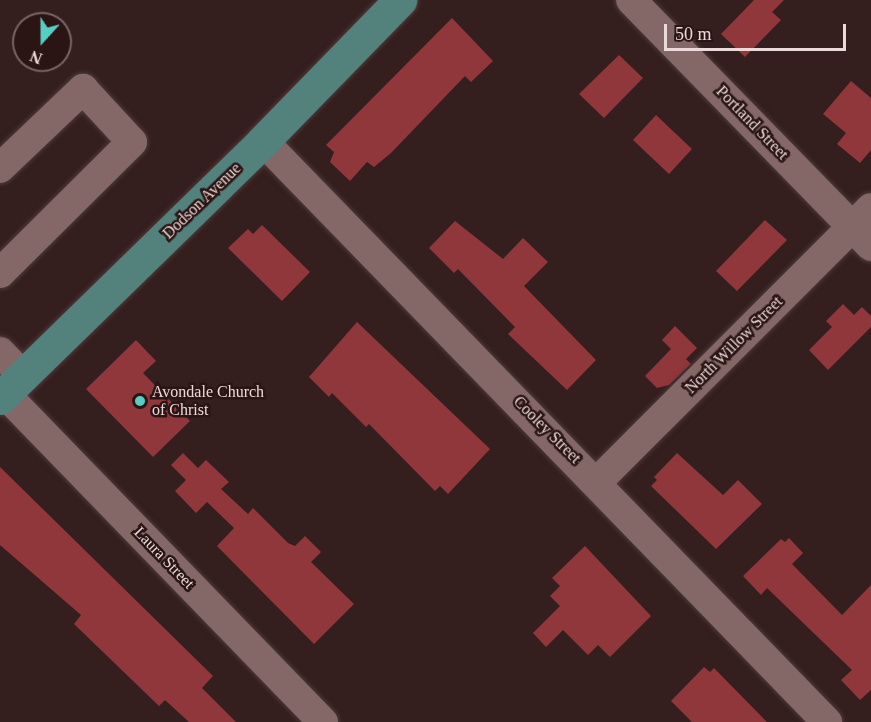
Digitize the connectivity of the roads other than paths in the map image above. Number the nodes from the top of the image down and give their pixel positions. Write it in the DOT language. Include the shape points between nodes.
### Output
graph roads {
  1 [pos="400,0"];
  2 [pos="631,0"];
  3 [pos="263,141"];
  4 [pos="0,168"];
  5 [pos="865,227"];
  6 [pos="0,273"];
  7 [pos="0,352"];
  8 [pos="9,390"];
  9 [pos="597,482"];
  10 [pos="323,722"];
  11 [pos="827,722"];
  1 -- 3 [label="main road, Dodson Avenue"];
  2 -- 5 [label="street, Portland Street"];
  3 -- 8 [label="main road, Dodson Avenue"];
  3 -- 9 [label="street, Cooley Street"];
  4 -- 6 [label="street" via="82,90 132,142"];
  5 -- 9 [label="street, North Willow Street"];
  7 -- 8 [label="street, Laura Street"];
  8 -- 10 [label="street, Laura Street"];
  9 -- 11 [label="street, Cooley Street"];
}
